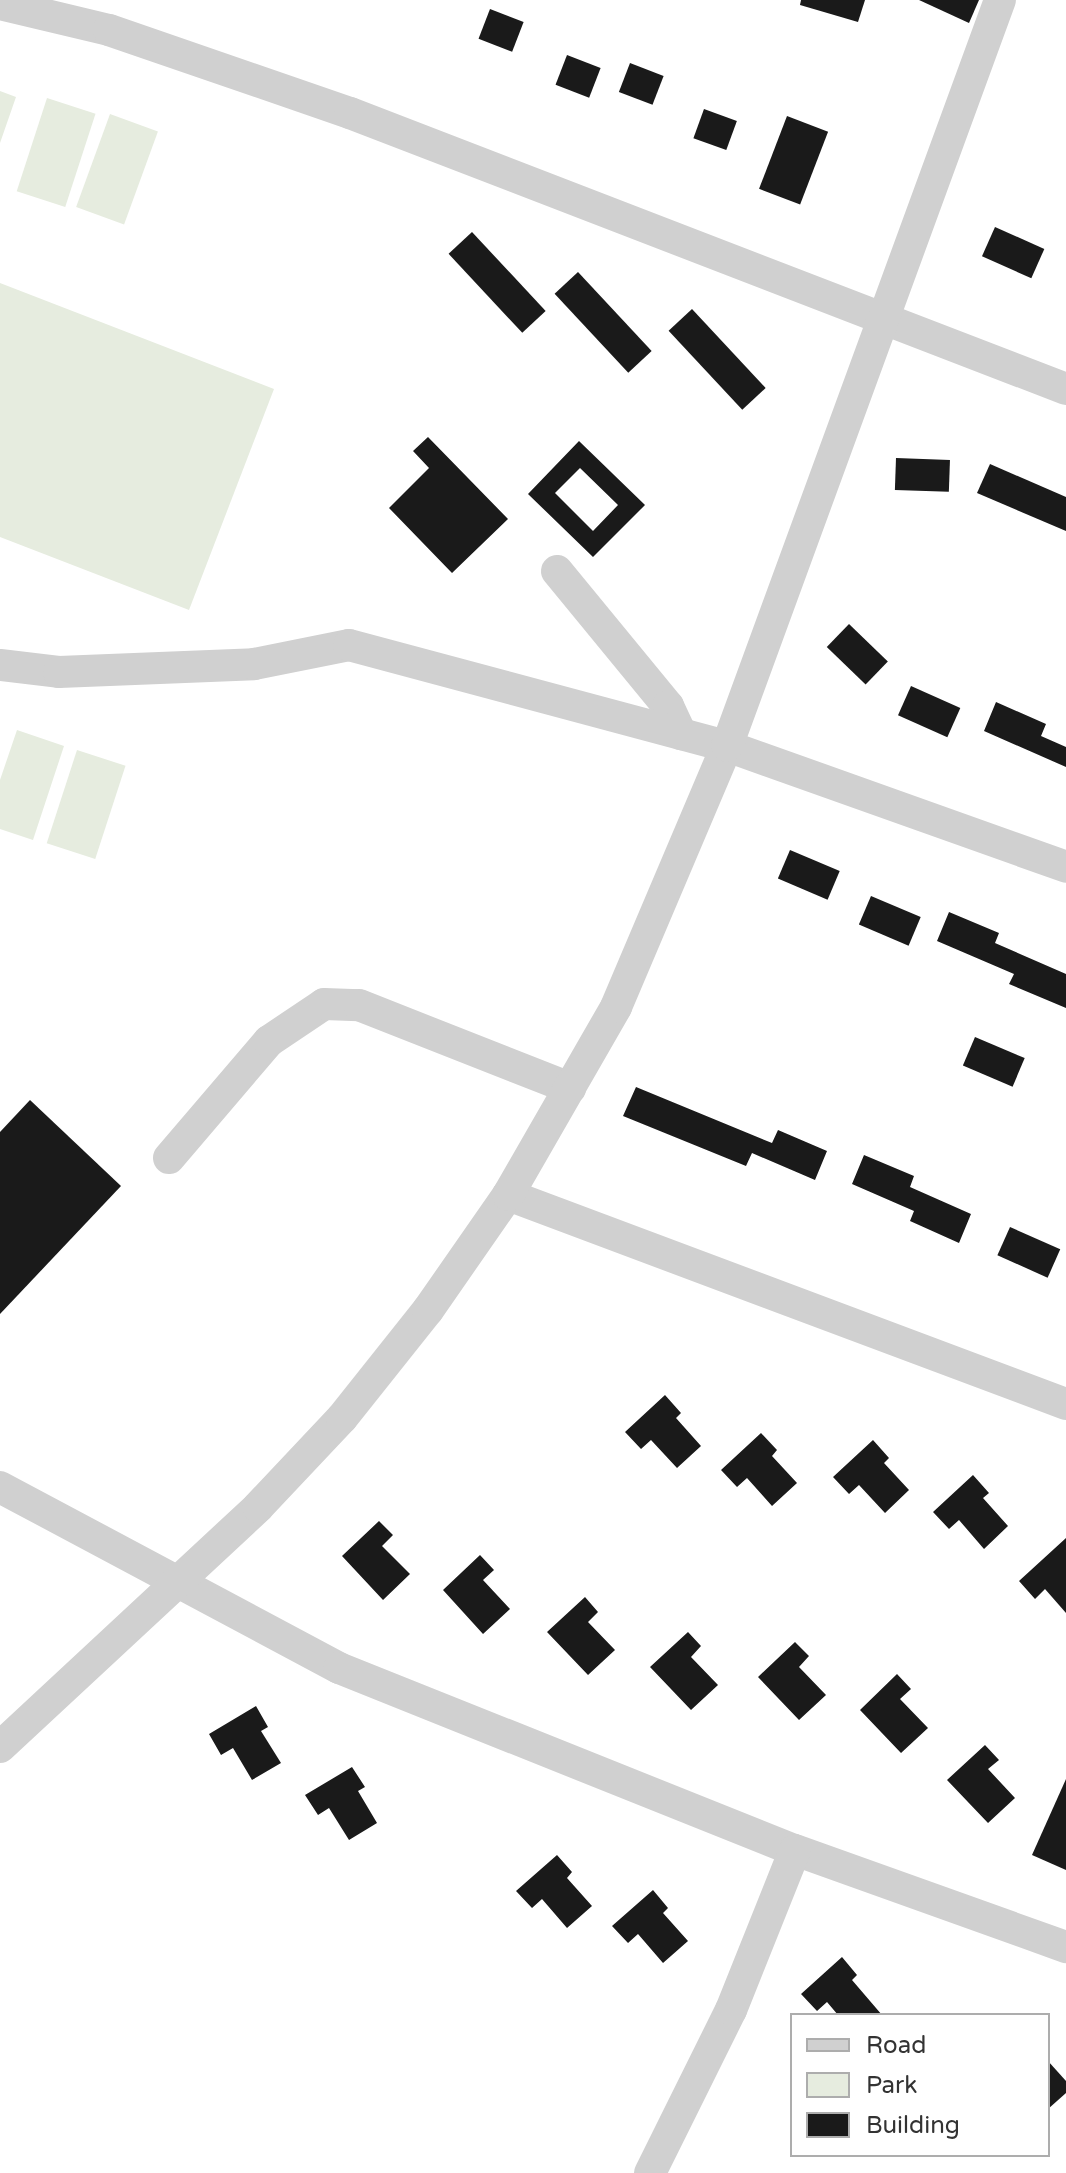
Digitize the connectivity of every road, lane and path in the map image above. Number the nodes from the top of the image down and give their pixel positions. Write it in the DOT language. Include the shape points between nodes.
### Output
graph roads {
  1 [pos="1000,0"];
  2 [pos="0,4"];
  3 [pos="885,322"];
  4 [pos="1066,389"];
  5 [pos="557,571"];
  6 [pos="0,665"];
  7 [pos="681,734"];
  8 [pos="727,746"];
  9 [pos="1066,867"];
  10 [pos="570,1088"];
  11 [pos="169,1158"];
  12 [pos="508,1195"];
  13 [pos="1066,1404"];
  14 [pos="0,1487"];
  15 [pos="177,1583"];
  16 [pos="0,1747"];
  17 [pos="795,1850"];
  18 [pos="1066,1947"];
  19 [pos="650,2173"];
  1 -- 3 [label="street"];
  2 -- 3 [label="street" via="109,30 350,113"];
  3 -- 4 [label="street"];
  3 -- 8 [label="street"];
  5 -- 7 [label="street" via="668,706"];
  6 -- 7 [label="street" via="59,672 254,664 349,645"];
  7 -- 8 [label="street"];
  8 -- 9 [label="street"];
  8 -- 10 [label="street" via="616,1007"];
  10 -- 11 [label="street" via="359,1005 324,1004 269,1041"];
  10 -- 12 [label="street"];
  12 -- 13 [label="street"];
  12 -- 15 [label="street" via="428,1310 342,1418"];
  14 -- 15 [label="street"];
  15 -- 16 [label="street"];
  15 -- 17 [label="street" via="353,1674"];
  17 -- 18 [label="street"];
  17 -- 19 [label="street" via="731,2010"];
}
